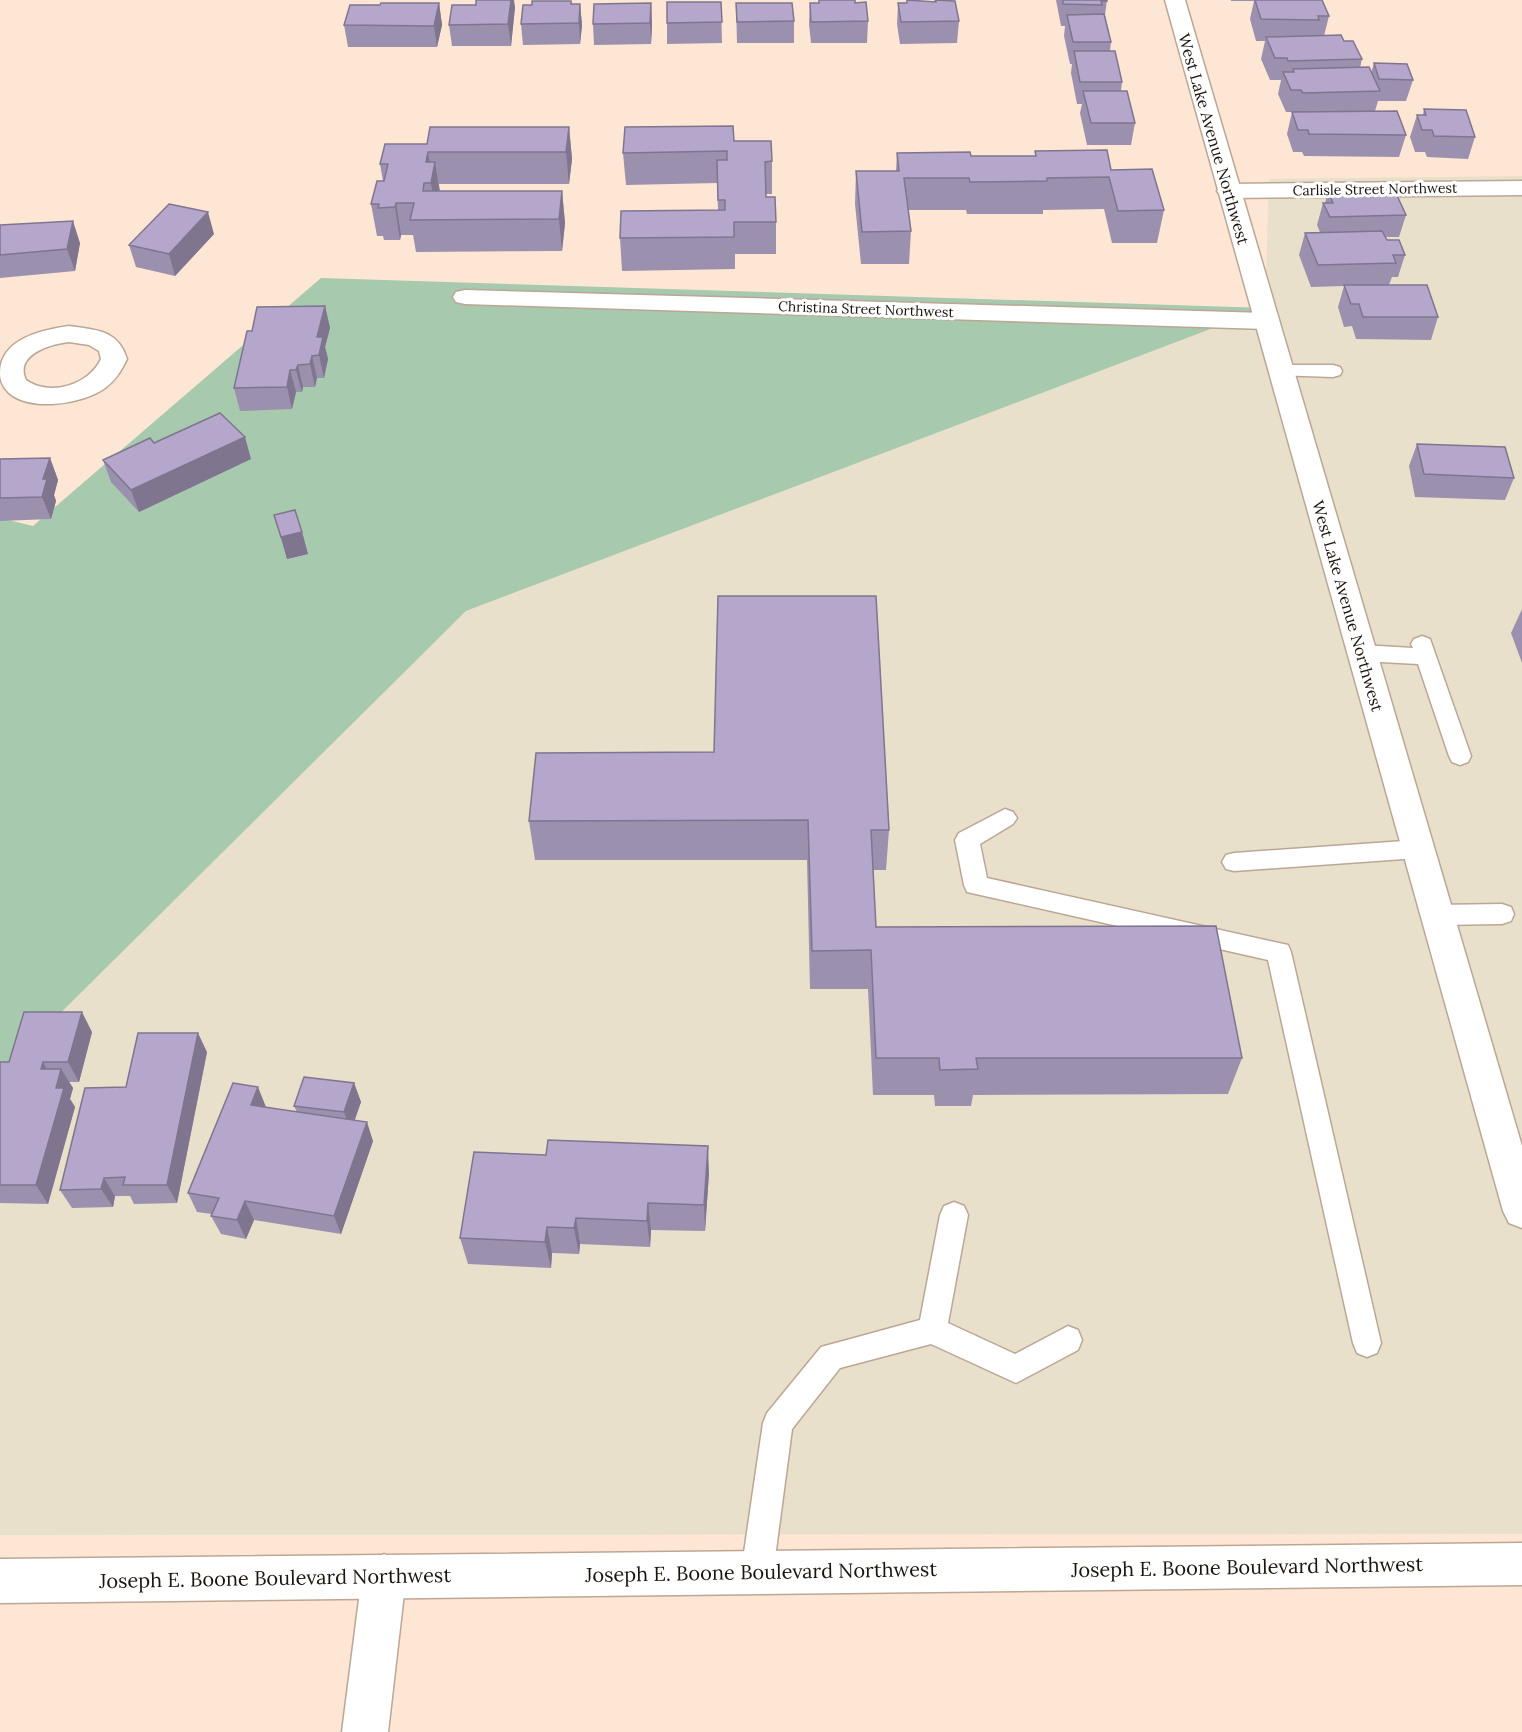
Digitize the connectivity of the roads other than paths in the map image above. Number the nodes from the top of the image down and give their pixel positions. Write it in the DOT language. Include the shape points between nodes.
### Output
graph roads {
  1 [pos="1175,0"];
  2 [pos="1522,188"];
  3 [pos="1229,191"];
  4 [pos="465,297"];
  5 [pos="1266,321"];
  6 [pos="1281,371"];
  7 [pos="1333,371"];
  8 [pos="1362,653"];
  9 [pos="1460,756"];
  10 [pos="1005,818"];
  11 [pos="1418,849"];
  12 [pos="1234,862"];
  13 [pos="1502,914"];
  14 [pos="1437,915"];
  15 [pos="1522,1211"];
  16 [pos="954,1215"];
  17 [pos="932,1330"];
  18 [pos="1068,1340"];
  19 [pos="1367,1343"];
  20 [pos="1522,1564"];
  21 [pos="757,1573"];
  22 [pos="384,1576"];
  23 [pos="0,1581"];
  24 [pos="365,1732"];
  1 -- 3 [label="street, West Lake Avenue Northwest"];
  2 -- 3 [label="street, Carlisle Street Northwest"];
  3 -- 5 [label="street, West Lake Avenue Northwest"];
  4 -- 5 [label="street, Christina Street Northwest"];
  5 -- 6 [label="street, West Lake Avenue Northwest"];
  6 -- 7 [label="lane"];
  6 -- 8 [label="street, West Lake Avenue Northwest"];
  8 -- 9 [label="lane" via="1425,650"];
  8 -- 11 [label="street, West Lake Avenue Northwest"];
  10 -- 19 [label="lane" via="967,840 976,885 1279,952"];
  11 -- 12 [label="lane"];
  11 -- 14 [label="street, West Lake Avenue Northwest"];
  13 -- 14 [label="lane"];
  14 -- 15 [label="street, West Lake Avenue Northwest"];
  16 -- 17 [label="lane"];
  17 -- 18 [label="lane" via="1016,1369"];
  17 -- 21 [label="lane" via="831,1357 777,1424"];
  20 -- 21 [label="street, Joseph E. Boone Boulevard Northwest"];
  21 -- 22 [label="street, Joseph E. Boone Boulevard Northwest"];
  22 -- 23 [label="street, Joseph E. Boone Boulevard Northwest"];
  22 -- 24 [label="street"];
}
